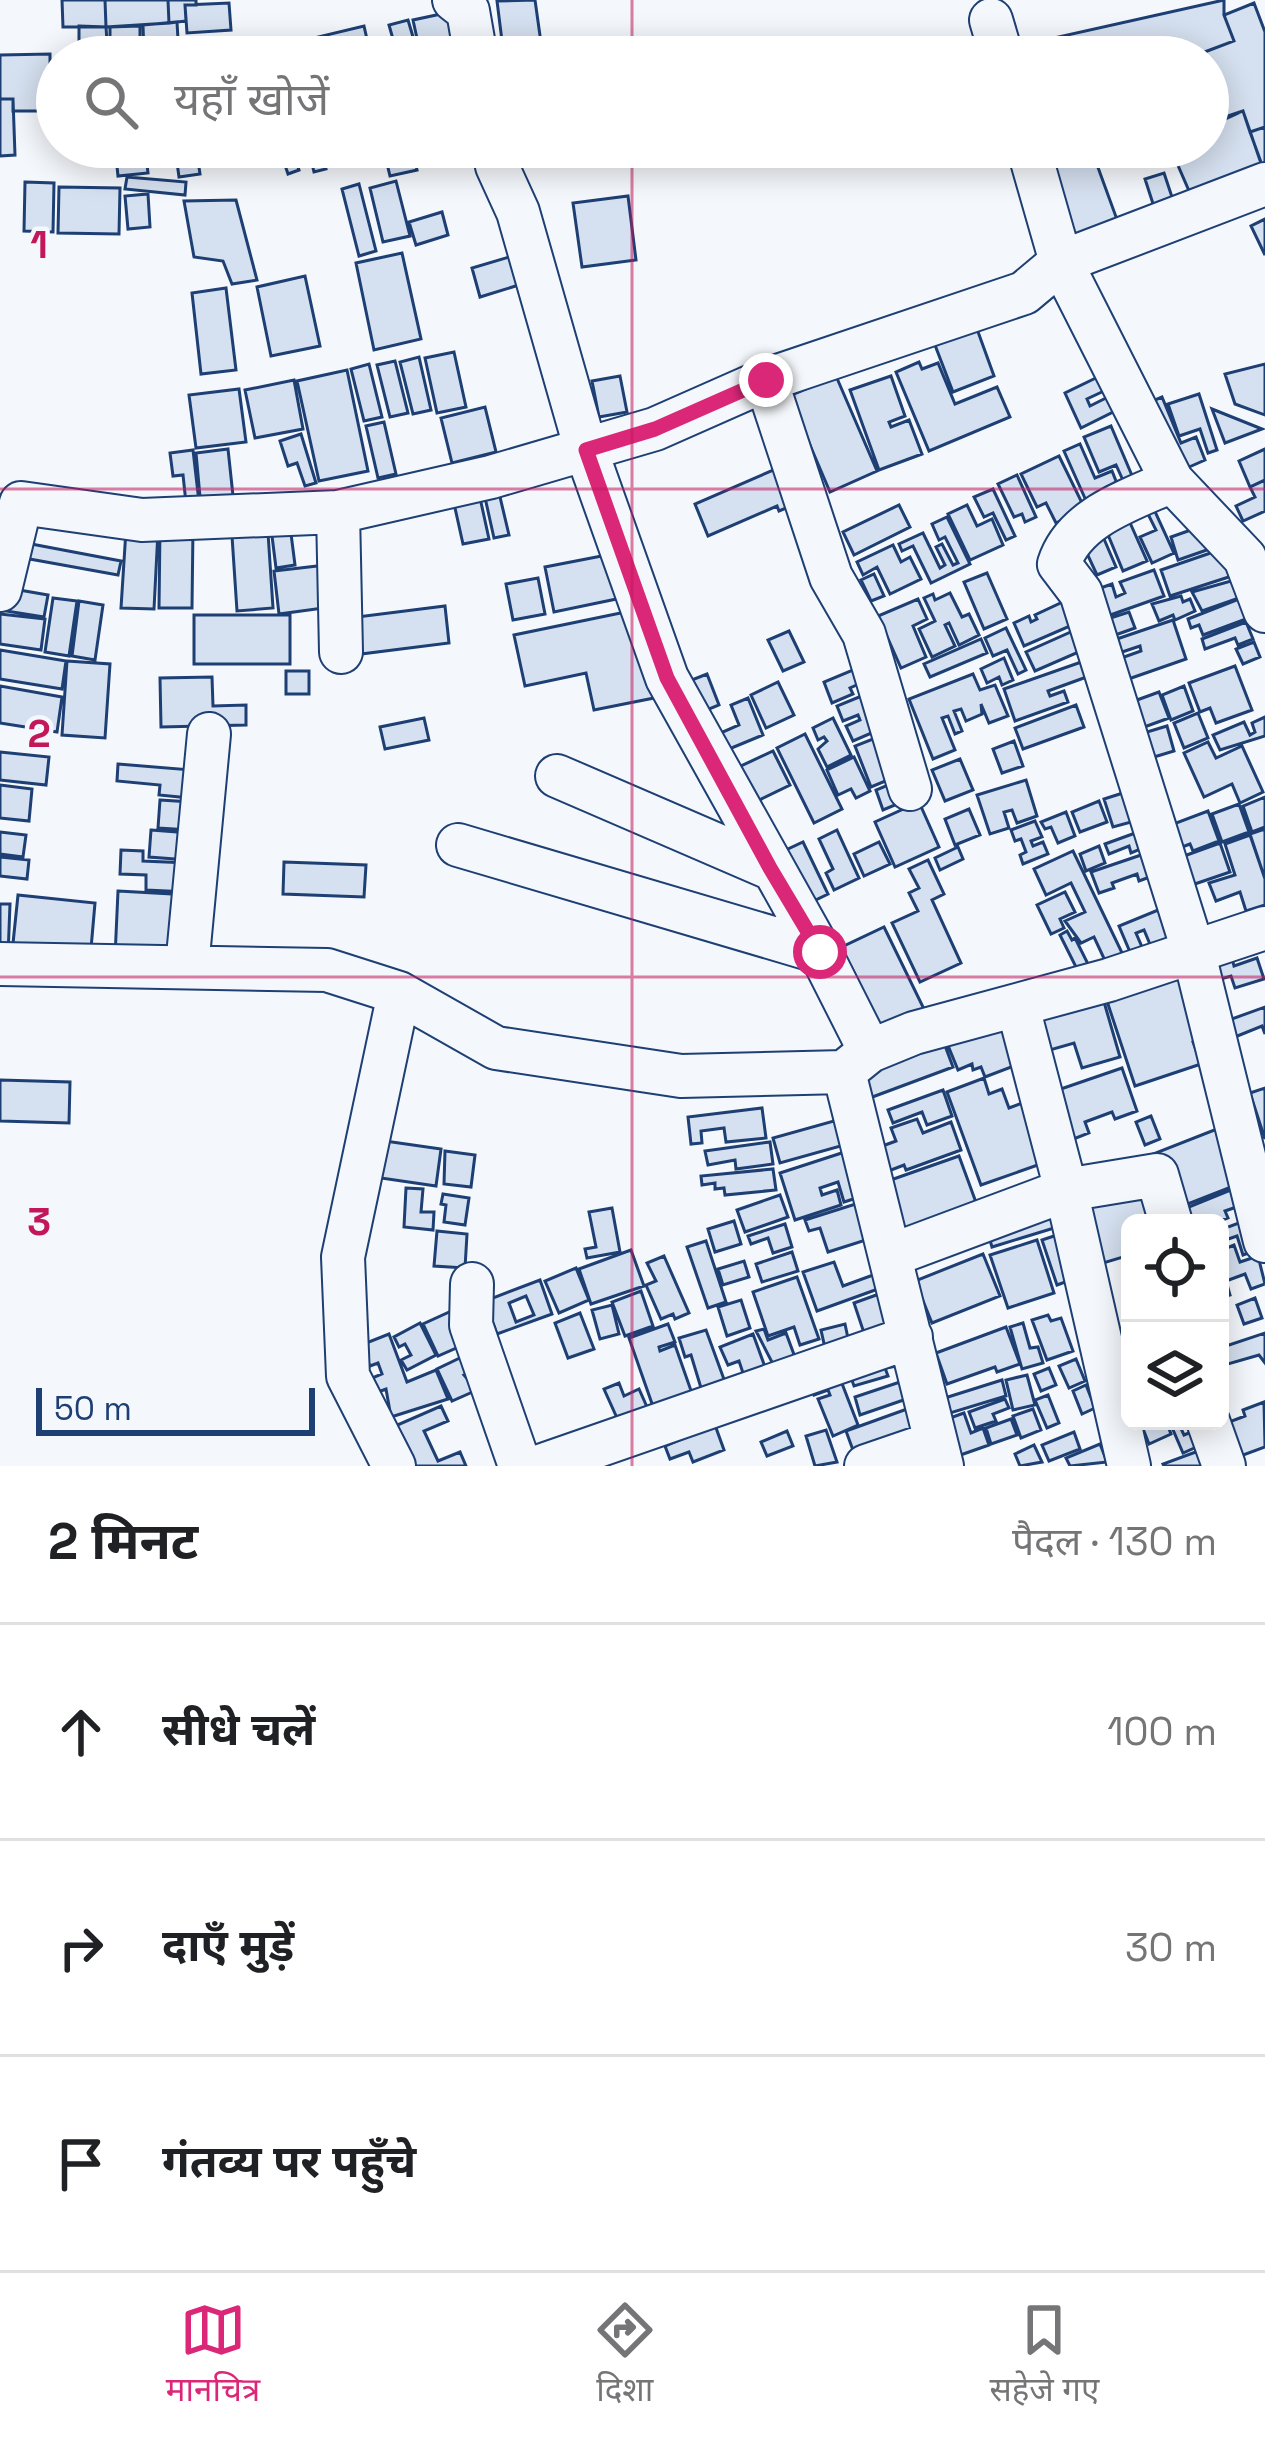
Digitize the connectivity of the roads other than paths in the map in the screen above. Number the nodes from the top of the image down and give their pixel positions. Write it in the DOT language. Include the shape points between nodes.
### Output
graph roads {
  1 [pos="454,0"];
  2 [pos="472,36"];
  3 [pos="498,168"];
  4 [pos="1034,168"];
  5 [pos="1265,184"];
  6 [pos="1061,262"];
  7 [pos="766,380"];
  8 [pos="586,450"];
  9 [pos="1172,481"];
  10 [pos="338,512"];
  11 [pos="0,590"];
  12 [pos="1265,611"];
  13 [pos="340,652"];
  14 [pos="209,734"];
  15 [pos="557,776"];
  16 [pos="910,789"];
  17 [pos="458,845"];
  18 [pos="770,868"];
  19 [pos="1265,928"];
  20 [pos="1193,950"];
  21 [pos="820,952"];
  22 [pos="0,964"];
  23 [pos="187,968"];
  24 [pos="400,993"];
  25 [pos="1018,1007"];
  26 [pos="857,1061"];
  27 [pos="1066,1190"];
  28 [pos="1168,1214"];
  29 [pos="1265,1241"];
  30 [pos="892,1255"];
  31 [pos="472,1285"];
  32 [pos="911,1337"];
  33 [pos="1211,1430"];
  34 [pos="939,1454"];
  35 [pos="394,1466"];
  36 [pos="520,1466"];
  37 [pos="540,1466"];
  38 [pos="866,1466"];
  39 [pos="1130,1466"];
  40 [pos="1224,1466"];
  1 -- 2 [label="street" via="467,11"];
  3 -- 8 [label="street" via="518,212"];
  4 -- 6 [label="street"];
  5 -- 6 [label="street"];
  6 -- 7 [label="street" via="1024,293"];
  6 -- 9 [label="street"];
  7 -- 8 [label="street"];
  7 -- 16 [label="street" via="831,577 863,634"];
  8 -- 10 [label="street"];
  8 -- 18 [label="street" via="667,678"];
  9 -- 12 [label="street" via="1245,558"];
  9 -- 20 [label="street" via="1084,525 1058,564 1081,593"];
  10 -- 11 [label="street" via="142,520 21,503"];
  10 -- 13 [label="street"];
  14 -- 23 [label="street"];
  15 -- 18 [label="street"];
  17 -- 21 [label="street"];
  18 -- 21 [label="street"];
  19 -- 20 [label="street"];
  20 -- 25 [label="street"];
  20 -- 29 [label="street"];
  21 -- 26 [label="street"];
  22 -- 23 [label="street"];
  23 -- 24 [label="street" via="327,970"];
  24 -- 26 [label="street" via="496,1048 681,1076"];
  24 -- 35 [label="street" via="343,1257 348,1376"];
  25 -- 26 [label="street" via="914,1033"];
  25 -- 27 [label="street"];
  26 -- 30 [label="street"];
  27 -- 28 [label="street" via="1157,1175"];
  27 -- 30 [label="street"];
  27 -- 39 [label="street"];
  30 -- 32 [label="street"];
  31 -- 36 [label="street" via="471,1324"];
  32 -- 34 [label="street"];
  32 -- 37 [label="street"];
  33 -- 40 [label="street"];
  34 -- 38 [label="street"];
}
